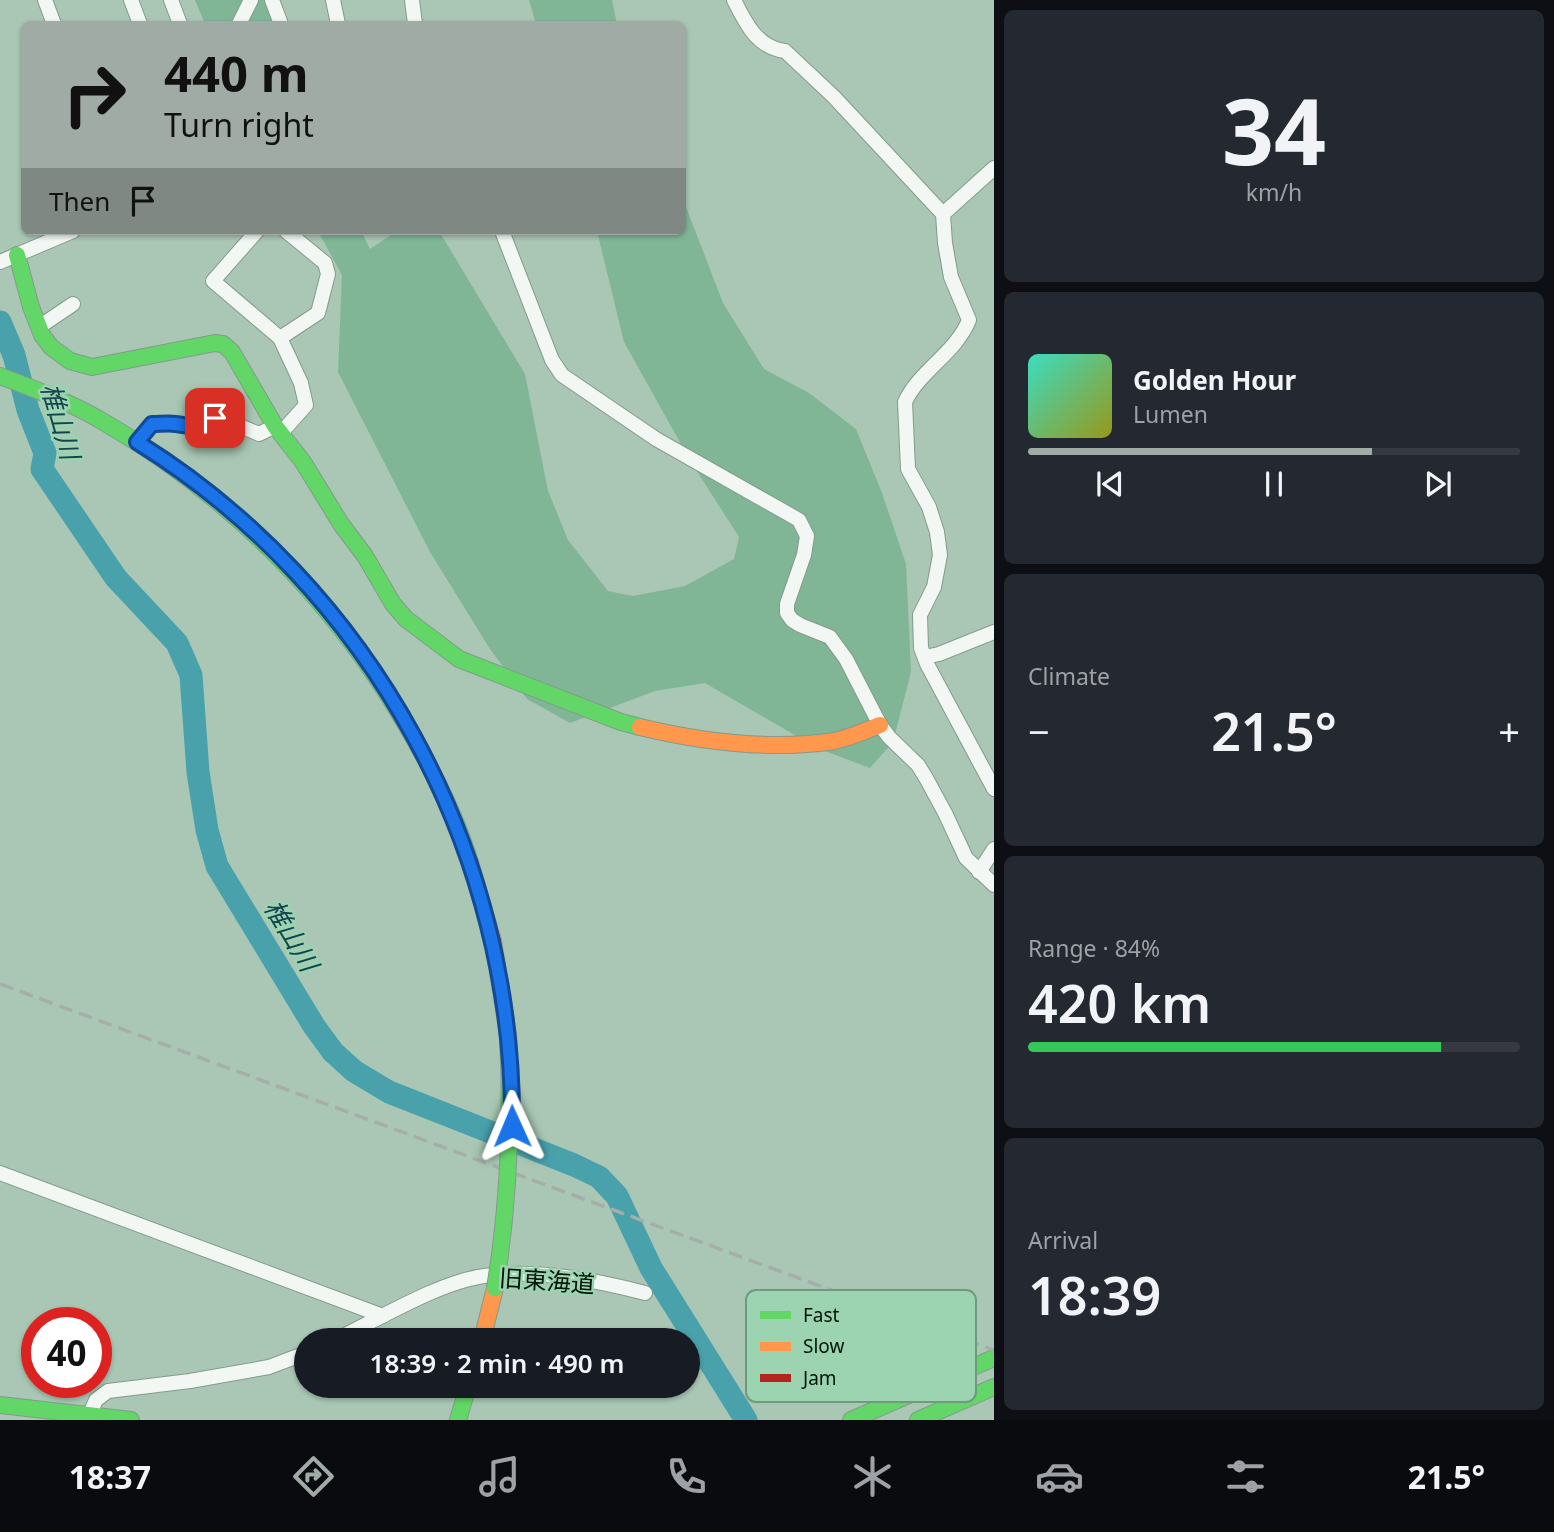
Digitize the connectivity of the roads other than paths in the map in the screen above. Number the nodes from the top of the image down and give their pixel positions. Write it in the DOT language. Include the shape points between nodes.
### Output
graph roads {
  1 [pos="45,0"];
  2 [pos="131,0"];
  3 [pos="171,0"];
  4 [pos="251,0"];
  5 [pos="272,0"];
  6 [pos="333,0"];
  7 [pos="412,0"];
  8 [pos="734,0"];
  9 [pos="53,21"];
  10 [pos="139,21"];
  11 [pos="179,21"];
  12 [pos="240,21"];
  13 [pos="280,21"];
  14 [pos="337,21"];
  15 [pos="415,21"];
  16 [pos="994,168"];
  17 [pos="943,214"];
  18 [pos="63,235"];
  19 [pos="253,235"];
  20 [pos="291,235"];
  21 [pos="504,235"];
  22 [pos="8,258"];
  23 [pos="73,304"];
  24 [pos="39,327"];
  25 [pos="280,338"];
  26 [pos="0,376"];
  27 [pos="278,429"];
  28 [pos="137,442"];
  29 [pos="994,632"];
  30 [pos="925,657"];
  31 [pos="880,725"];
  32 [pos="994,789"];
  33 [pos="994,849"];
  34 [pos="979,872"];
  35 [pos="994,885"];
  36 [pos="0,1173"];
  37 [pos="645,1293"];
  38 [pos="383,1316"];
  39 [pos="359,1328"];
  40 [pos="485,1328"];
  41 [pos="294,1358"];
  42 [pos="994,1387"];
  43 [pos="976,1395"];
  44 [pos="464,1398"];
  45 [pos="893,1402"];
  46 [pos="959,1402"];
  47 [pos="0,1405"];
  48 [pos="87,1418"];
  49 [pos="131,1420"];
  50 [pos="458,1420"];
  51 [pos="851,1420"];
  52 [pos="918,1420"];
  1 -- 9 [label="street"];
  2 -- 10 [label="street"];
  3 -- 11 [label="street"];
  4 -- 12 [label="street"];
  5 -- 13 [label="street"];
  6 -- 14 [label="street"];
  7 -- 15 [label="street"];
  8 -- 17 [label="street" via="753,34 785,51 821,84"];
  16 -- 17 [label="street"];
  17 -- 30 [label="street" via="951,277 970,320 905,402 908,469 929,507 940,555 934,587 920,615"];
  18 -- 22 [label="street"];
  19 -- 25 [label="street" via="213,281"];
  20 -- 25 [label="street" via="324,263 328,274 318,313"];
  21 -- 31 [label="street" via="562,375 656,439 799,520 807,536 787,613 800,625 831,636"];
  22 -- 24 [label="main road"];
  23 -- 24 [label="street"];
  24 -- 27 [label="main road" via="51,346 81,367 223,344"];
  25 -- 27 [label="street" via="306,405"];
  26 -- 28 [label="main road" via="62,400"];
  27 -- 28 [label="street" via="259,434 215,418 196,428 152,424"];
  27 -- 31 [label="main road" via="393,604 458,659 621,722 719,742 753,746 831,742"];
  28 -- 40 [label="main road, bridge" via="206,491 276,553 318,598 383,684 445,795 492,939 508,1035 510,1188"];
  29 -- 30 [label="street"];
  30 -- 32 [label="street"];
  31 -- 34 [label="street" via="918,765 966,858"];
  33 -- 34 [label="street"];
  34 -- 35 [label="street"];
  36 -- 38 [label="street"];
  37 -- 38 [label="street, 旧東海道" via="569,1278 483,1276"];
  38 -- 39 [label="street, 旧東海道"];
  41 -- 48 [label="street" via="269,1367 108,1391 96,1400"];
  42 -- 43 [label="main road"];
  44 -- 50 [label="main road"];
  45 -- 51 [label="main road"];
  46 -- 52 [label="main road"];
  47 -- 48 [label="main road"];
  48 -- 49 [label="main road"];
}
